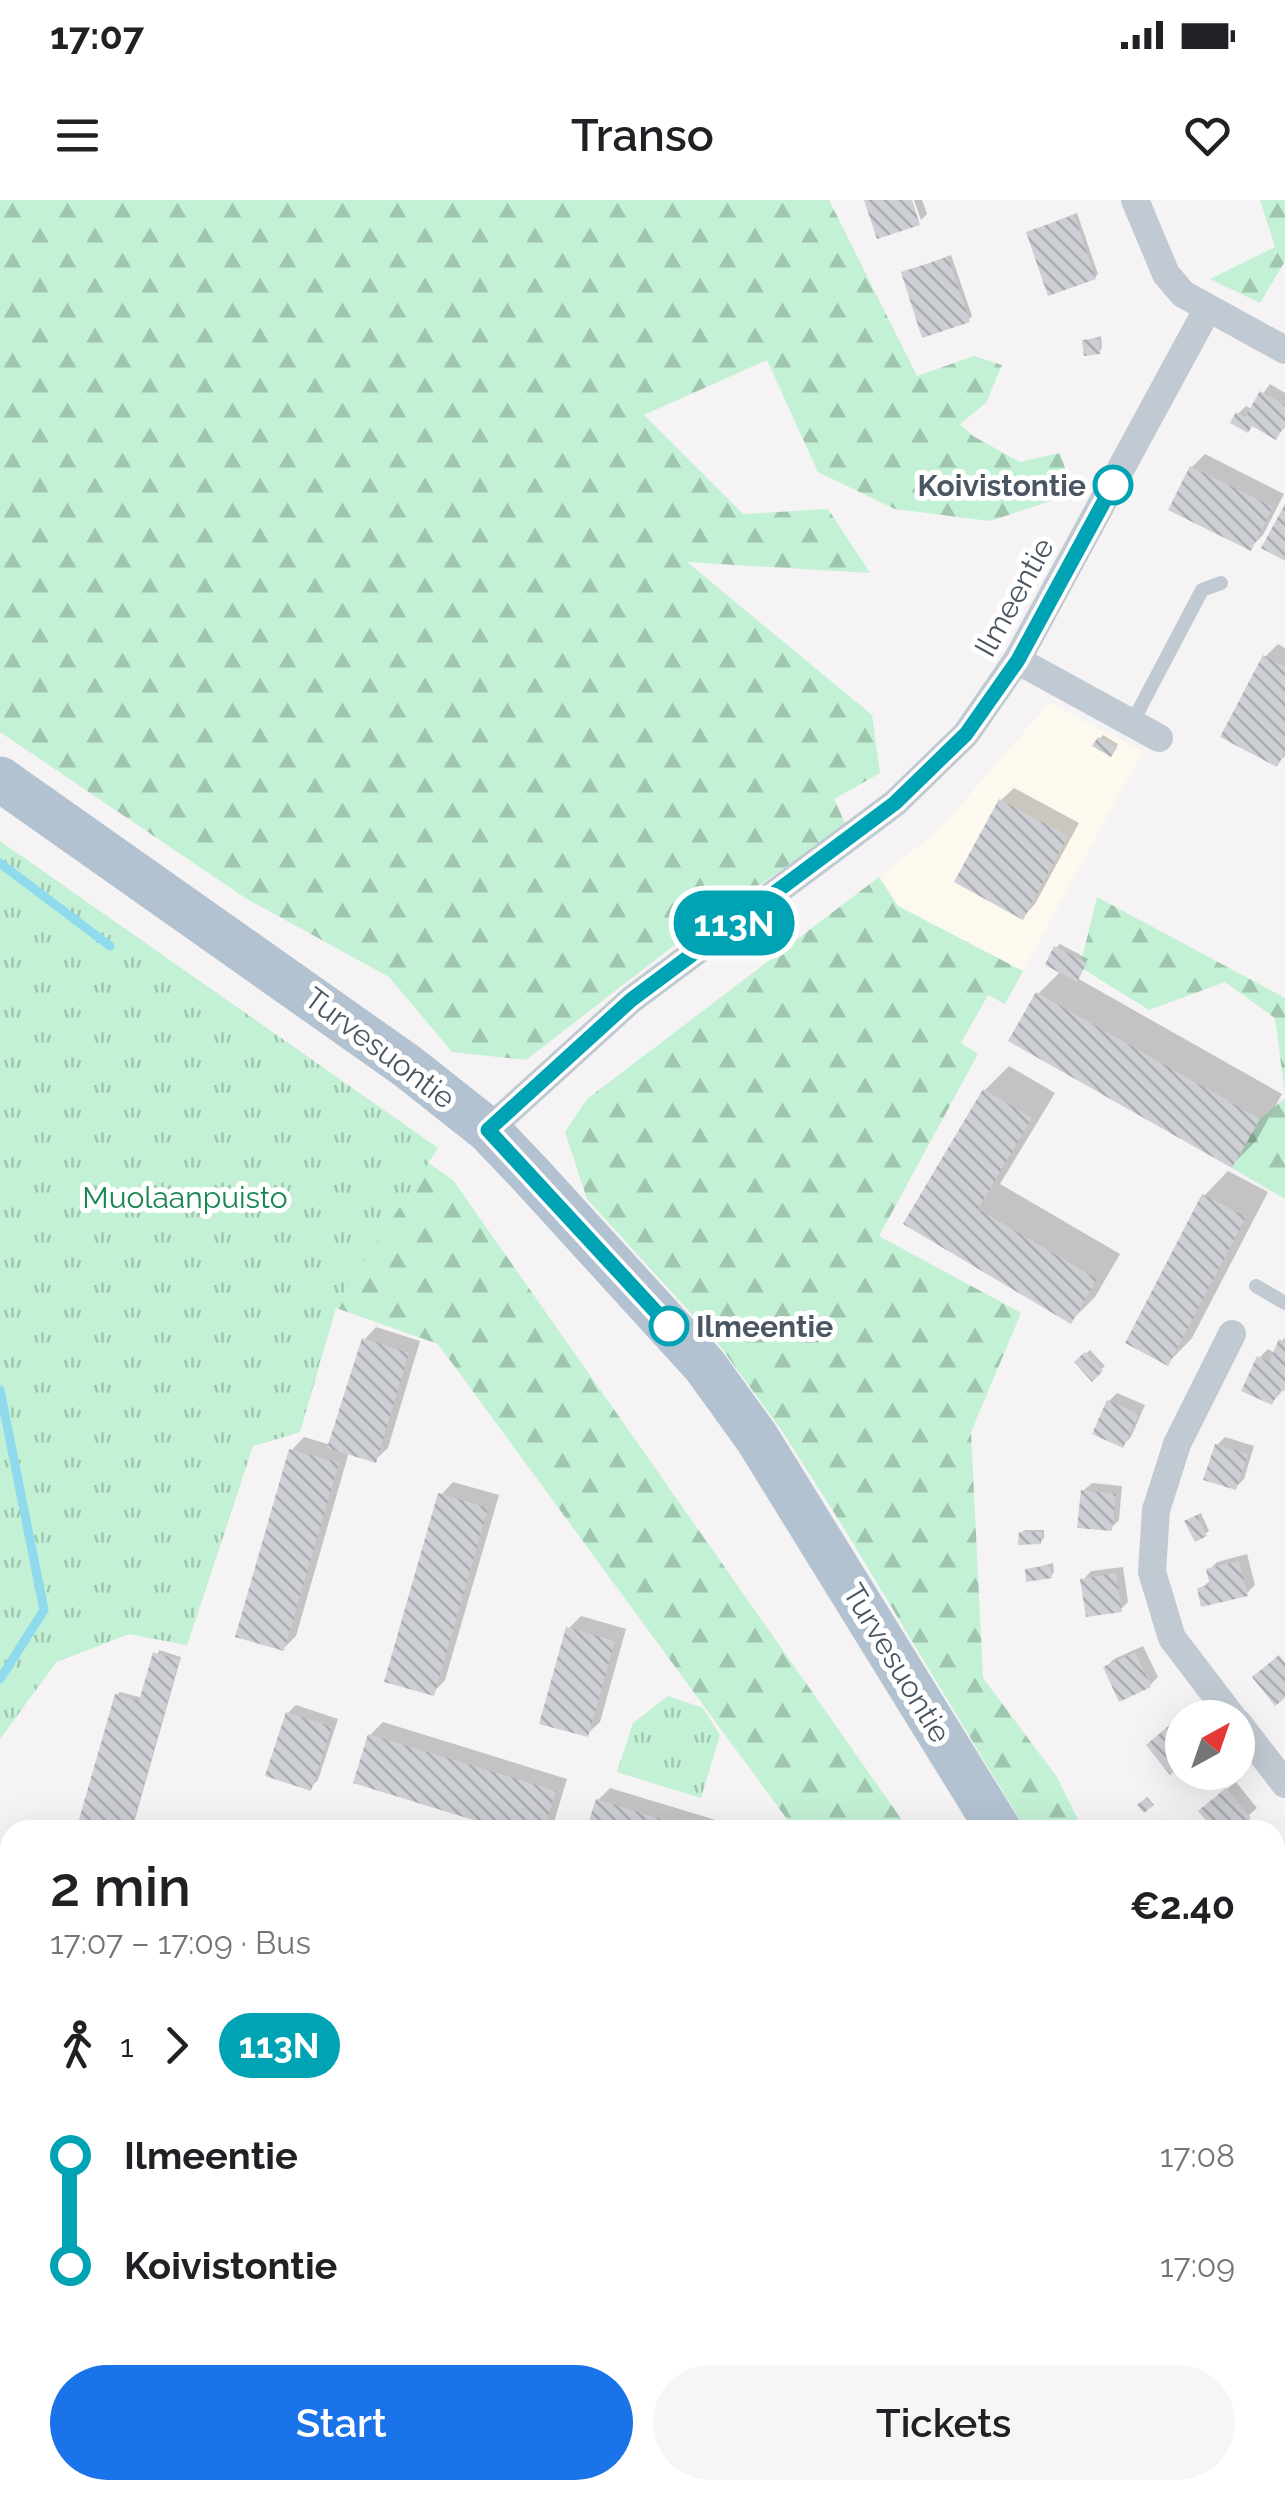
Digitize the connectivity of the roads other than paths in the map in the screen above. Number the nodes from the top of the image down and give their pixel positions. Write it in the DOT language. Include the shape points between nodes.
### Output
graph roads {
  1 [pos="1135,200"];
  2 [pos="1207,310"];
  3 [pos="1285,350"];
  4 [pos="1222,583"];
  5 [pos="1018,660"];
  6 [pos="1132,723"];
  7 [pos="1159,738"];
  8 [pos="0,779"];
  9 [pos="488,1130"];
  10 [pos="1256,1286"];
  11 [pos="1285,1303"];
  12 [pos="1232,1334"];
  13 [pos="1220,1700"];
  14 [pos="1255,1746"];
  15 [pos="1285,1784"];
  16 [pos="993,1820"];
  1 -- 2 [label="street" via="1166,274"];
  2 -- 3 [label="street"];
  2 -- 5 [label="street, Ilmeentie"];
  4 -- 6 [label="lane" via="1202,590"];
  5 -- 6 [label="street"];
  5 -- 9 [label="street, Ilmeentie" via="966,734 895,803 631,1000"];
  6 -- 7 [label="street"];
  8 -- 9 [label="main road, Turvesuontie" via="275,970"];
  9 -- 16 [label="main road, Turvesuontie" via="716,1381 809,1518"];
  10 -- 11 [label="lane"];
  12 -- 13 [label="street" via="1177,1444 1156,1510 1152,1572 1172,1638"];
  14 -- 15 [label="street"];
}
